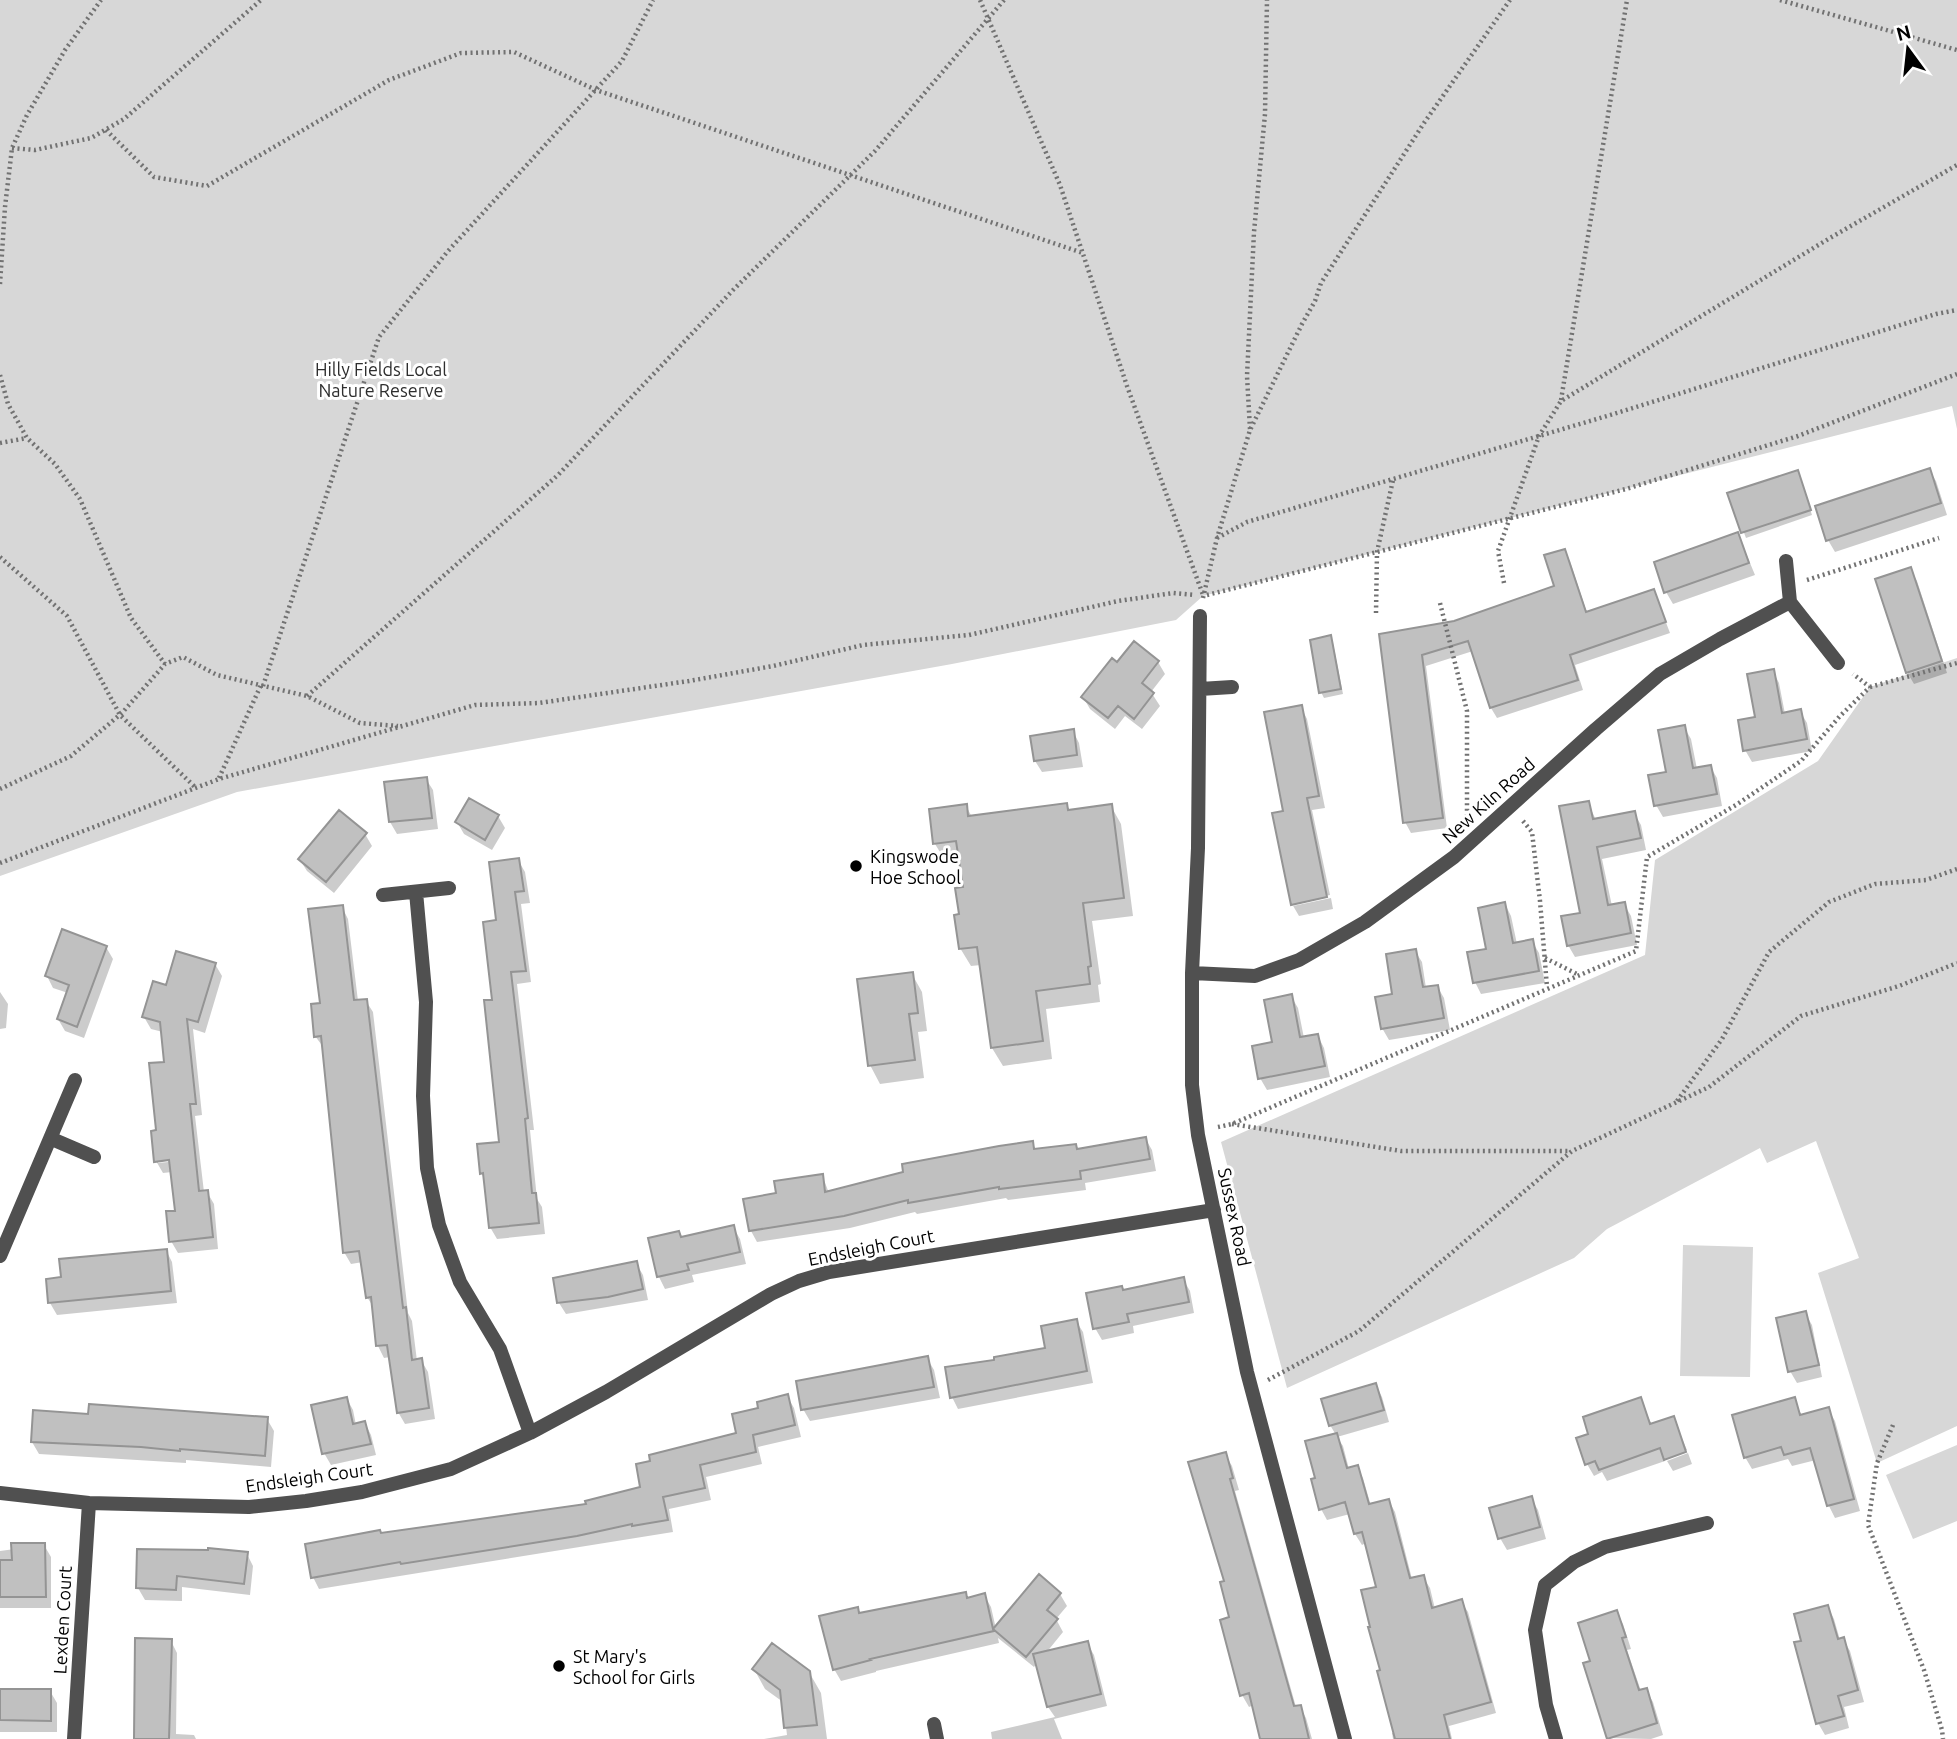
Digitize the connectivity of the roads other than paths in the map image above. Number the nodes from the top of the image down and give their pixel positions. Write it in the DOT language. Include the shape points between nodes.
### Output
graph roads {
  1 [pos="1786,561"];
  2 [pos="1790,602"];
  3 [pos="1200,616"];
  4 [pos="1838,663"];
  5 [pos="1232,687"];
  6 [pos="1200,689"];
  7 [pos="449,888"];
  8 [pos="416,892"];
  9 [pos="383,895"];
  10 [pos="1192,973"];
  11 [pos="75,1080"];
  12 [pos="52,1139"];
  13 [pos="94,1157"];
  14 [pos="1214,1210"];
  15 [pos="0,1256"];
  16 [pos="530,1433"];
  17 [pos="0,1493"];
  18 [pos="89,1503"];
  19 [pos="1707,1523"];
  20 [pos="934,1724"];
  21 [pos="74,1739"];
  22 [pos="937,1739"];
  23 [pos="1345,1739"];
  24 [pos="1556,1739"];
  1 -- 2 [label="street"];
  2 -- 4 [label="street"];
  2 -- 10 [label="street, New Kiln Road" via="1660,674 1454,857 1365,922 1299,960 1255,976"];
  3 -- 6 [label="street, Sussex Road"];
  5 -- 6 [label="street"];
  6 -- 10 [label="street, Sussex Road"];
  7 -- 8 [label="street"];
  8 -- 9 [label="street"];
  8 -- 16 [label="street" via="426,1002 423,1096 427,1168 439,1225 460,1282 500,1349"];
  10 -- 14 [label="street, Sussex Road" via="1192,1085"];
  11 -- 12 [label="street"];
  12 -- 13 [label="street"];
  12 -- 15 [label="street"];
  14 -- 16 [label="street, Endsleigh Court" via="829,1272 799,1281"];
  14 -- 23 [label="street, Sussex Road" via="1252,1389"];
  16 -- 18 [label="street, Endsleigh Court" via="451,1469 306,1501 249,1507"];
  17 -- 18 [label="street, Endsleigh Court"];
  18 -- 21 [label="street, Lexden Court"];
  19 -- 24 [label="street" via="1605,1547 1574,1562 1545,1585 1535,1630"];
  20 -- 22 [label="street"];
}
